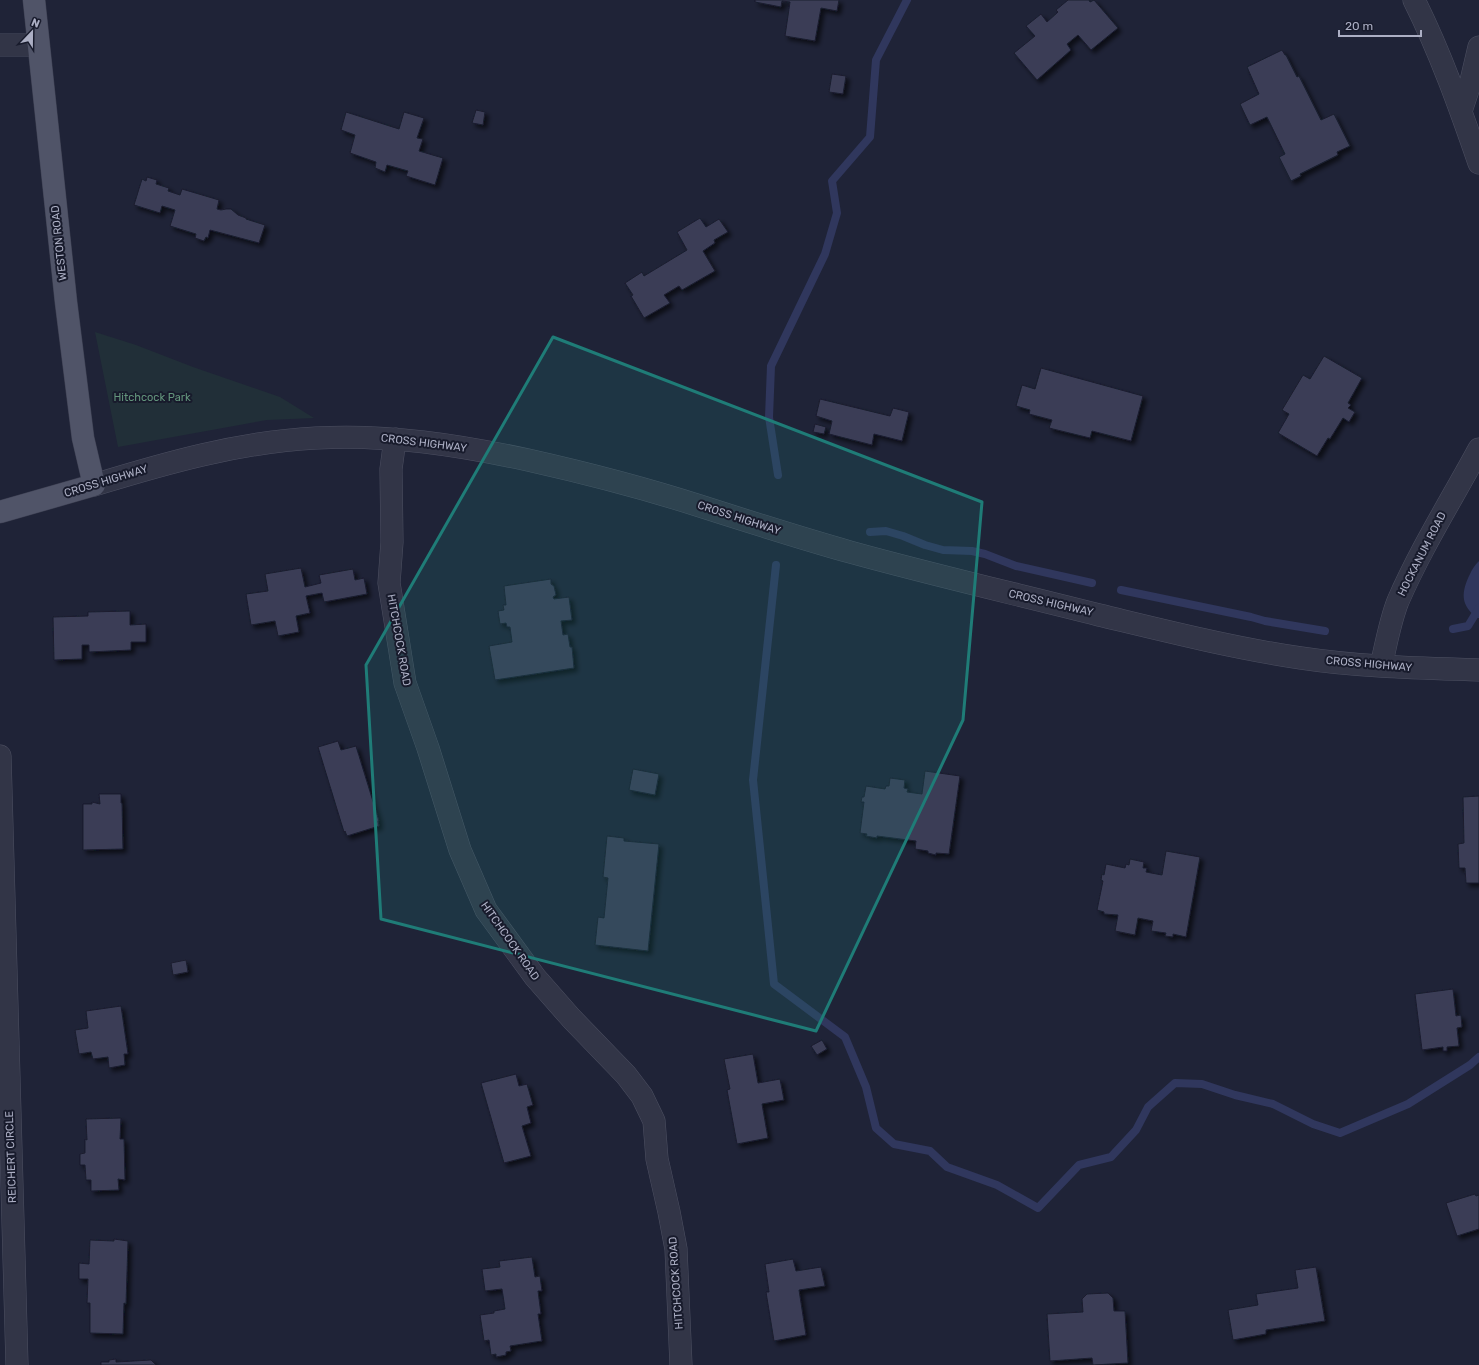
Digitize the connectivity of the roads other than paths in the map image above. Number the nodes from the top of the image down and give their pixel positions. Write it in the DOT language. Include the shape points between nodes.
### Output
graph roads {
  1 [pos="34,0"];
  2 [pos="1414,0"];
  3 [pos="38,44"];
  4 [pos="0,45"];
  5 [pos="1479,47"];
  6 [pos="1461,111"];
  7 [pos="1479,163"];
  8 [pos="395,439"];
  9 [pos="1479,449"];
  10 [pos="94,485"];
  11 [pos="0,512"];
  12 [pos="1381,666"];
  13 [pos="1479,670"];
  14 [pos="0,756"];
  15 [pos="17,1365"];
  16 [pos="681,1365"];
  1 -- 3 [label="main road, WESTON ROAD"];
  2 -- 6 [label="street" via="1430,32"];
  3 -- 4 [label="street"];
  3 -- 10 [label="main road, WESTON ROAD" via="83,438"];
  5 -- 6 [label="street"];
  6 -- 7 [label="street"];
  8 -- 10 [label="street, CROSS HIGHWAY" via="318,438 253,444 186,458"];
  8 -- 12 [label="street, CROSS HIGHWAY" via="484,451 565,469 693,504 848,552 1196,638 1302,658"];
  8 -- 16 [label="street, HITCHCOCK ROAD" via="391,469 392,542 389,583 405,683 460,850 486,910 535,977 626,1075 642,1096 654,1121 656,1159 676,1249"];
  9 -- 12 [label="street, HOCKANUM ROAD" via="1398,602"];
  10 -- 11 [label="main road, CROSS HIGHWAY"];
  12 -- 13 [label="street, CROSS HIGHWAY"];
  14 -- 15 [label="street, REICHERT CIRCLE"];
}
